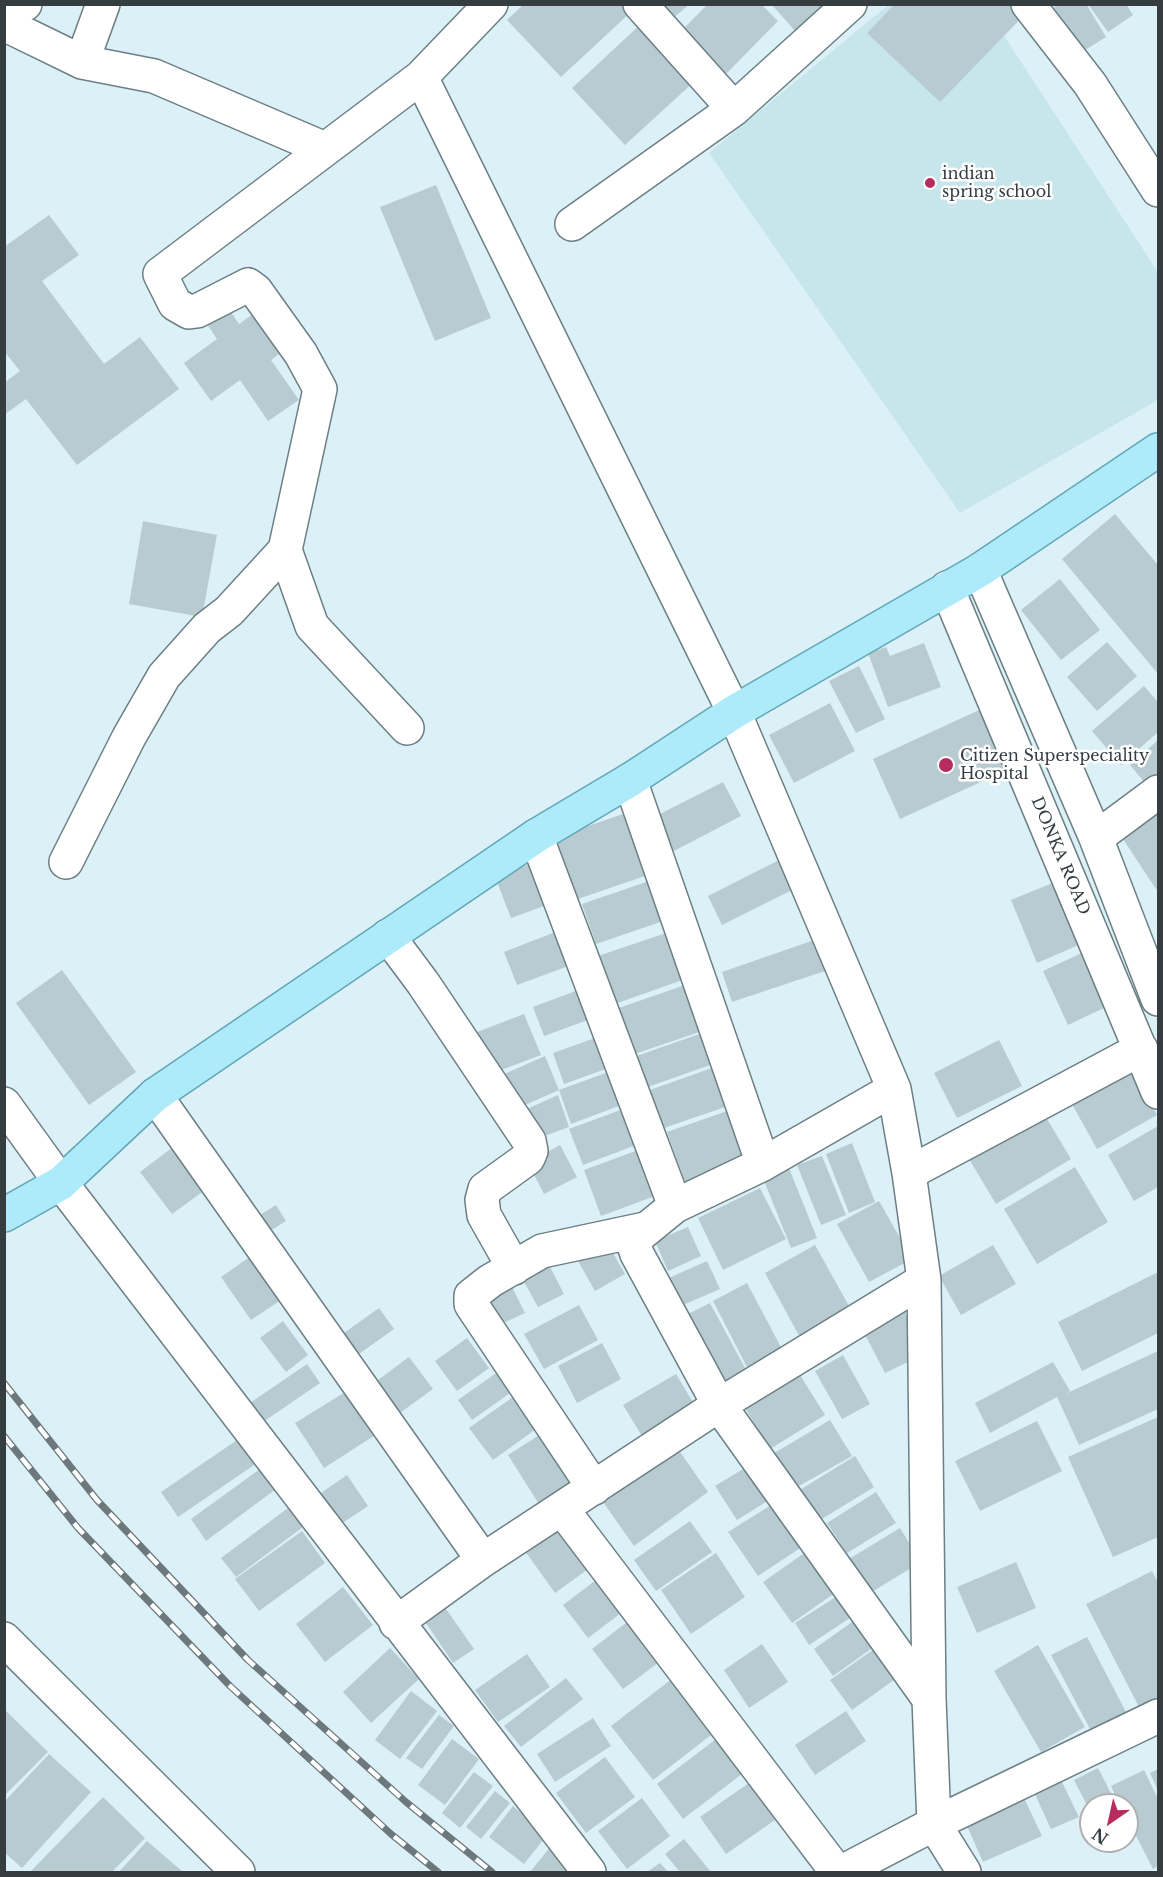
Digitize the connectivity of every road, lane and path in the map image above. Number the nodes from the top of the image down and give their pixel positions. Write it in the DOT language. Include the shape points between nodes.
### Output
graph roads {
  1 [pos="25,4"];
  2 [pos="103,4"];
  3 [pos="491,4"];
  4 [pos="640,4"];
  5 [pos="850,4"];
  6 [pos="1028,4"];
  7 [pos="4,13"];
  8 [pos="4,24"];
  9 [pos="82,62"];
  10 [pos="421,77"];
  11 [pos="734,108"];
  12 [pos="325,149"];
  13 [pos="1158,190"];
  14 [pos="572,224"];
  15 [pos="1158,450"];
  16 [pos="285,550"];
  17 [pos="980,570"];
  18 [pos="947,588"];
  19 [pos="734,712"];
  20 [pos="407,728"];
  21 [pos="630,780"];
  22 [pos="1158,792"];
  23 [pos="536,836"];
  24 [pos="1096,838"];
  25 [pos="66,862"];
  26 [pos="388,936"];
  27 [pos="1158,999"];
  28 [pos="1141,1049"];
  29 [pos="894,1089"];
  30 [pos="1158,1092"];
  31 [pos="155,1095"];
  32 [pos="4,1104"];
  33 [pos="763,1164"];
  34 [pos="909,1173"];
  35 [pos="61,1183"];
  36 [pos="675,1206"];
  37 [pos="4,1215"];
  38 [pos="645,1229"];
  39 [pos="514,1268"];
  40 [pos="924,1280"];
  41 [pos="719,1405"];
  42 [pos="594,1488"];
  43 [pos="562,1509"];
  44 [pos="483,1560"];
  45 [pos="396,1623"];
  46 [pos="4,1639"];
  47 [pos="929,1699"];
  48 [pos="1158,1716"];
  49 [pos="934,1824"];
  50 [pos="238,1872"];
  51 [pos="589,1872"];
  52 [pos="837,1872"];
  53 [pos="842,1872"];
  54 [pos="964,1872"];
  1 -- 7 [label="street"];
  2 -- 9 [label="street"];
  3 -- 10 [label="street"];
  4 -- 11 [label="street"];
  5 -- 11 [label="street"];
  6 -- 13 [label="street" via="1090,84"];
  8 -- 9 [label="street"];
  9 -- 12 [label="street" via="154,76"];
  10 -- 12 [label="street"];
  10 -- 19 [label="street"];
  11 -- 14 [label="street"];
  12 -- 16 [label="street" via="160,274 175,304 189,312 248,285 301,354 321,388"];
  15 -- 17 [label="main road"];
  16 -- 20 [label="street" via="312,626"];
  16 -- 25 [label="street" via="164,676"];
  17 -- 18 [label="main road"];
  17 -- 24 [label="street"];
  18 -- 19 [label="main road"];
  18 -- 28 [label="street, DONKA ROAD"];
  19 -- 21 [label="main road"];
  19 -- 29 [label="street"];
  21 -- 23 [label="main road"];
  21 -- 33 [label="street"];
  22 -- 24 [label="street"];
  23 -- 26 [label="main road"];
  23 -- 36 [label="street"];
  24 -- 27 [label="street"];
  26 -- 31 [label="main road"];
  26 -- 39 [label="street" via="529,1141 528,1158 485,1189 482,1200 484,1215"];
  28 -- 30 [label="street, DONKA ROAD"];
  28 -- 34 [label="street"];
  29 -- 33 [label="street"];
  29 -- 34 [label="street"];
  31 -- 35 [label="main road"];
  31 -- 44 [label="street"];
  32 -- 35 [label="street"];
  33 -- 36 [label="street"];
  34 -- 40 [label="street"];
  35 -- 37 [label="main road"];
  35 -- 45 [label="street"];
  36 -- 38 [label="street"];
  38 -- 39 [label="street" via="542,1251"];
  38 -- 41 [label="street" via="634,1245 637,1254"];
  39 -- 42 [label="street" via="476,1290 471,1304"];
  40 -- 41 [label="street"];
  40 -- 47 [label="street"];
  41 -- 42 [label="street"];
  41 -- 47 [label="street"];
  42 -- 43 [label="street"];
  43 -- 44 [label="street"];
  43 -- 52 [label="street"];
  44 -- 45 [label="street"];
  45 -- 51 [label="street"];
  46 -- 50 [label="street"];
  47 -- 49 [label="street"];
  48 -- 49 [label="street"];
  49 -- 53 [label="street"];
  49 -- 54 [label="street"];
}
